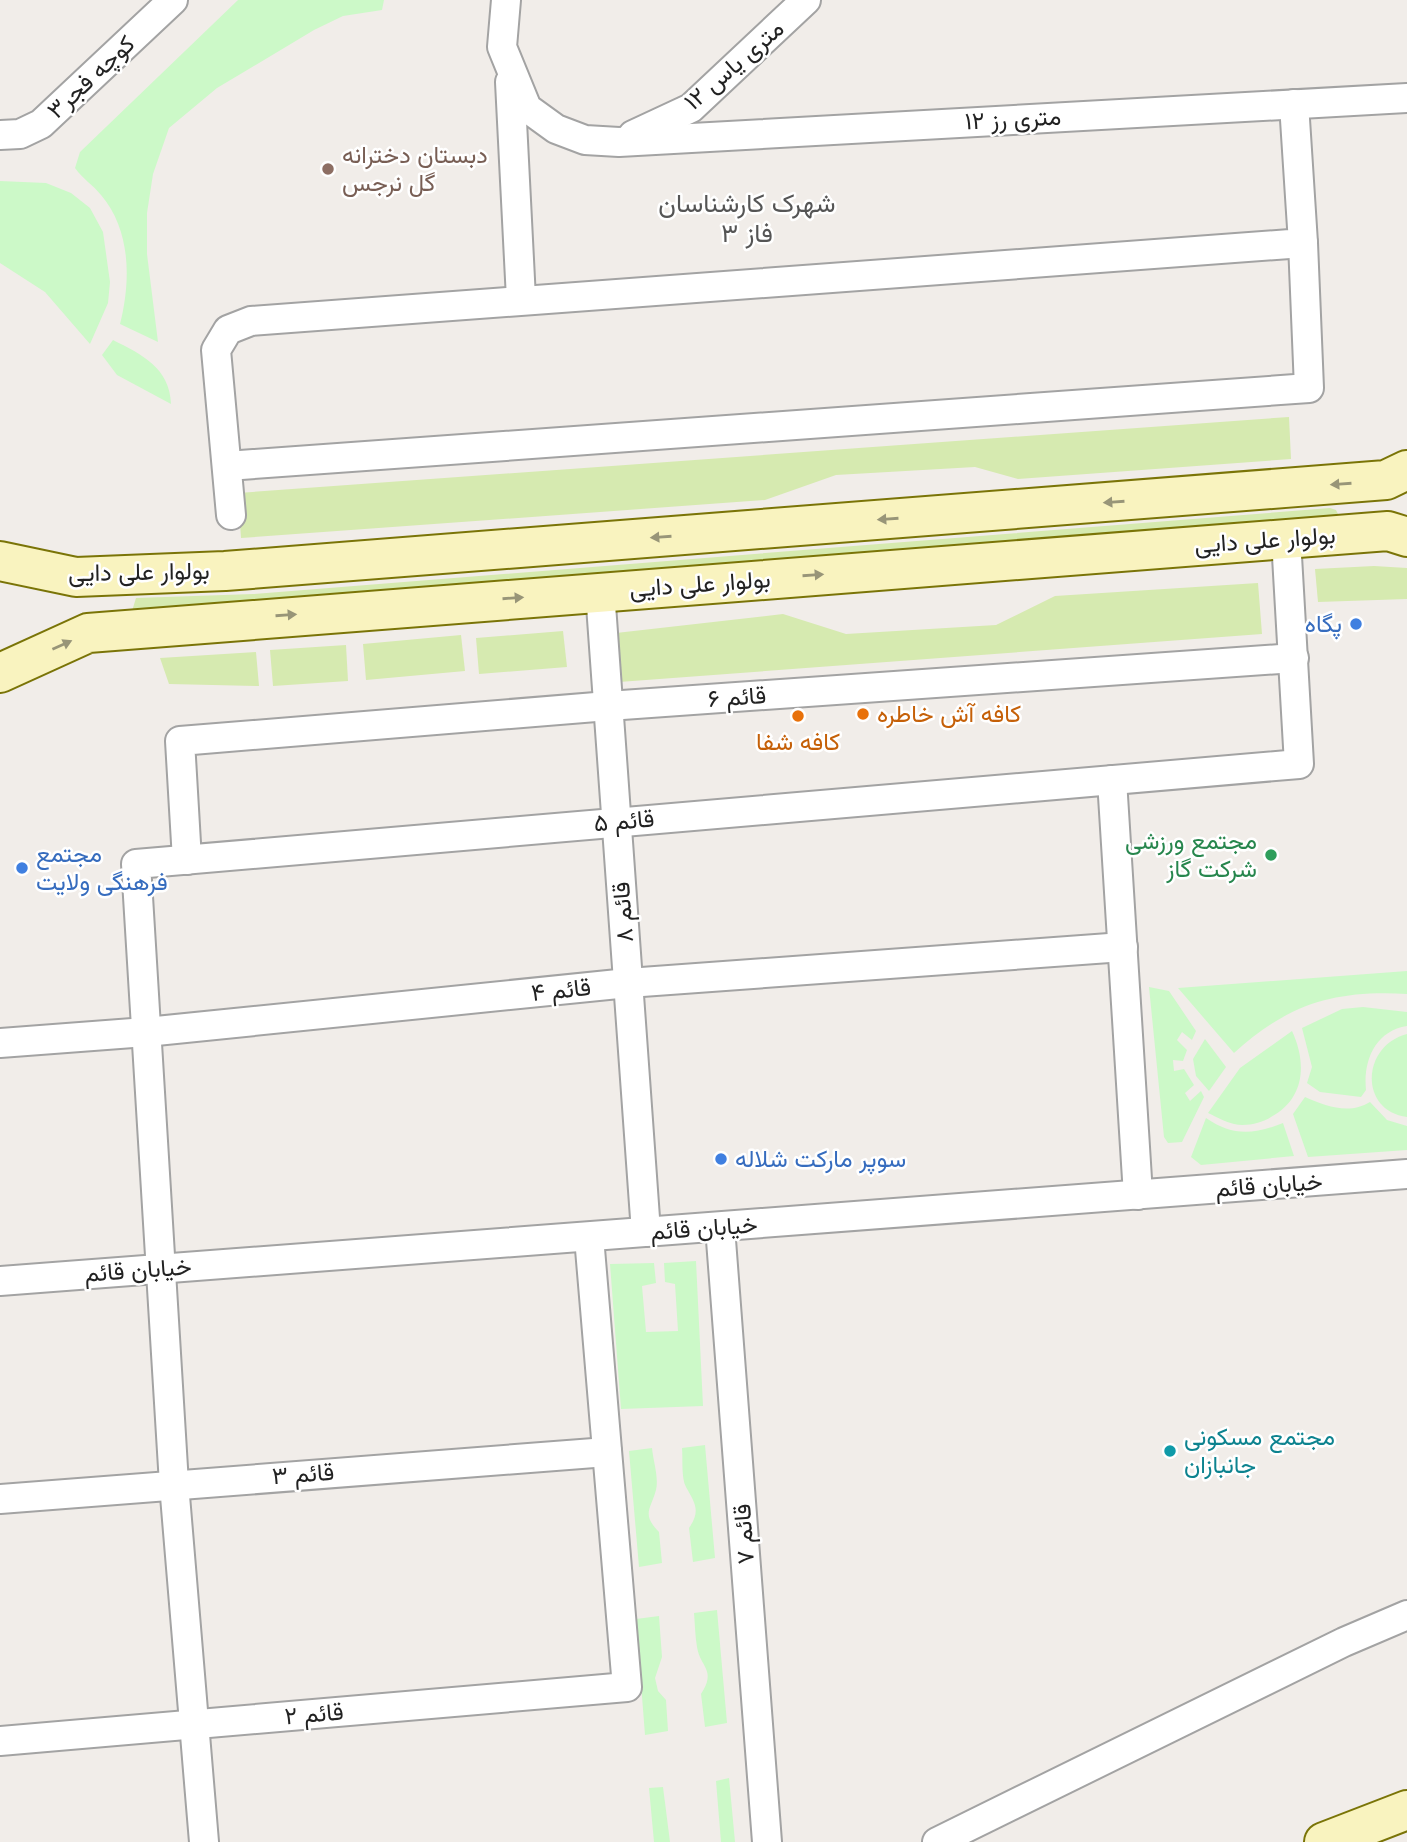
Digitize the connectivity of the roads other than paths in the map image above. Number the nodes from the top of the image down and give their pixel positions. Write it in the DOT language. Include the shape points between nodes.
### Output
graph roads {
  1 [pos="173,0"];
  2 [pos="506,0"];
  3 [pos="806,0"];
  4 [pos="509,71"];
  5 [pos="1407,98"];
  6 [pos="1294,104"];
  7 [pos="0,135"];
  8 [pos="576,137"];
  9 [pos="619,142"];
  10 [pos="514,164"];
  11 [pos="1303,243"];
  12 [pos="521,299"];
  13 [pos="227,466"];
  14 [pos="1407,470"];
  15 [pos="231,515"];
  16 [pos="1407,537"];
  17 [pos="1286,539"];
  18 [pos="0,561"];
  19 [pos="600,591"];
  20 [pos="1294,658"];
  21 [pos="0,673"];
  22 [pos="608,706"];
  23 [pos="1112,780"];
  24 [pos="616,821"];
  25 [pos="187,860"];
  26 [pos="1123,947"];
  27 [pos="628,983"];
  28 [pos="146,1032"];
  29 [pos="0,1043"];
  30 [pos="1407,1174"];
  31 [pos="1138,1195"];
  32 [pos="720,1227"];
  33 [pos="646,1232"];
  34 [pos="589,1237"];
  35 [pos="161,1269"];
  36 [pos="0,1281"];
  37 [pos="607,1452"];
  38 [pos="174,1484"];
  39 [pos="0,1499"];
  40 [pos="1407,1615"];
  41 [pos="194,1724"];
  42 [pos="0,1741"];
  43 [pos="1407,1810"];
  44 [pos="204,1842"];
  45 [pos="767,1842"];
  46 [pos="937,1842"];
  47 [pos="1324,1842"];
  1 -- 7 [label="street, کوچه فجر۳" via="41,124 20,134"];
  2 -- 4 [label="street" via="502,47"];
  3 -- 9 [label="street, ۱۲ متری یاس" via="691,107"];
  4 -- 8 [label="street" via="527,108"];
  4 -- 10 [label="street"];
  5 -- 6 [label="street, ۱۲ متری رز"];
  6 -- 9 [label="street, ۱۲ متری رز"];
  6 -- 11 [label="street"];
  8 -- 9 [label="street, ۱۲ متری رز"];
  8 -- 10 [label="street, ۱۲ متری رز" via="540,135 525,143"];
  10 -- 12 [label="street"];
  11 -- 12 [label="street"];
  11 -- 13 [label="street" via="1309,388"];
  12 -- 13 [label="street" via="251,321 228,330 216,350"];
  13 -- 15 [label="street"];
  14 -- 18 [label="main road, بولوار علی دایی, one-way" via="1386,480 225,571 76,577"];
  16 -- 17 [label="main road, بولوار علی دایی" via="1388,531"];
  19 -- 17 [label="main road, بولوار علی دایی, one-way"];
  17 -- 20 [label="street"];
  21 -- 19 [label="main road, بولوار علی دایی, one-way" via="88,633"];
  19 -- 22 [label="street, قائم ۸"];
  20 -- 22 [label="street, قائم ۶"];
  20 -- 23 [label="street, قائم ۵" via="1299,764"];
  22 -- 24 [label="street, قائم ۸"];
  22 -- 25 [label="street, قائم ۶" via="180,741"];
  23 -- 24 [label="street, قائم ۵"];
  23 -- 26 [label="street"];
  24 -- 25 [label="street, قائم ۵"];
  24 -- 27 [label="street, قائم ۸"];
  25 -- 28 [label="street, قائم ۵" via="136,864"];
  26 -- 27 [label="street, قائم ۴"];
  26 -- 31 [label="street"];
  27 -- 28 [label="street, قائم ۴"];
  27 -- 33 [label="street, قائم ۸"];
  28 -- 29 [label="street, قائم ۴"];
  28 -- 35 [label="street"];
  30 -- 31 [label="street, خیابان قائم"];
  31 -- 32 [label="street, خیابان قائم"];
  32 -- 33 [label="street, خیابان قائم"];
  32 -- 45 [label="street, قائم ۷"];
  33 -- 34 [label="street, خیابان قائم"];
  34 -- 35 [label="street, خیابان قائم"];
  34 -- 37 [label="street"];
  35 -- 36 [label="street, خیابان قائم"];
  35 -- 38 [label="street"];
  37 -- 38 [label="street, قائم ۳"];
  37 -- 41 [label="street, قائم ۲" via="627,1687"];
  38 -- 39 [label="street, قائم ۳"];
  38 -- 41 [label="street"];
  40 -- 46 [label="street"];
  41 -- 42 [label="street, قائم ۲"];
  41 -- 44 [label="street"];
  43 -- 47 [label="main road"];
}
